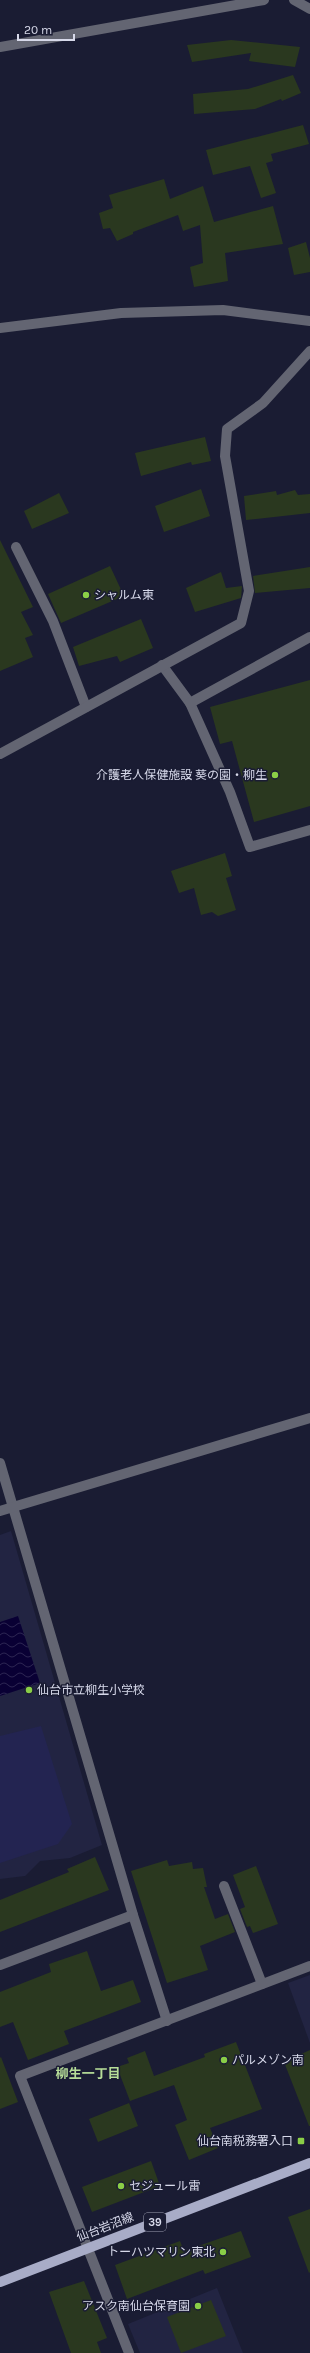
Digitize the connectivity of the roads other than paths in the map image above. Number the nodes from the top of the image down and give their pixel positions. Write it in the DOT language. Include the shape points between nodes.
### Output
graph roads {
  1 [pos="264,0"];
  2 [pos="294,0"];
  3 [pos="310,9"];
  4 [pos="0,47"];
  5 [pos="310,321"];
  6 [pos="0,328"];
  7 [pos="310,351"];
  8 [pos="16,547"];
  9 [pos="310,637"];
  10 [pos="162,665"];
  11 [pos="190,703"];
  12 [pos="86,707"];
  13 [pos="0,754"];
  14 [pos="310,830"];
  15 [pos="310,1418"];
  16 [pos="0,1463"];
  17 [pos="13,1507"];
  18 [pos="0,1511"];
  19 [pos="224,1886"];
  20 [pos="133,1915"];
  21 [pos="0,1965"];
  22 [pos="310,1966"];
  23 [pos="262,1984"];
  24 [pos="166,2021"];
  25 [pos="310,2163"];
  26 [pos="88,2247"];
  27 [pos="0,2282"];
  28 [pos="129,2353"];
  1 -- 4 [label="street"];
  2 -- 3 [label="street"];
  5 -- 6 [label="street" via="223,310 121,313"];
  7 -- 10 [label="street" via="263,403 227,429 226,456 248,591 241,623"];
  8 -- 12 [label="street" via="53,621"];
  9 -- 11 [label="street"];
  10 -- 11 [label="street"];
  10 -- 12 [label="street"];
  11 -- 14 [label="street" via="230,792 250,848"];
  12 -- 13 [label="street"];
  15 -- 17 [label="street"];
  16 -- 17 [label="street"];
  17 -- 18 [label="street"];
  17 -- 20 [label="street"];
  19 -- 23 [label="street"];
  20 -- 21 [label="street"];
  20 -- 24 [label="street"];
  22 -- 23 [label="street"];
  23 -- 24 [label="street"];
  24 -- 26 [label="street" via="20,2076"];
  25 -- 26 [label="main road, 仙台岩沼線 / 39"];
  26 -- 27 [label="main road, 仙台岩沼線 / 39"];
  26 -- 28 [label="street"];
}
